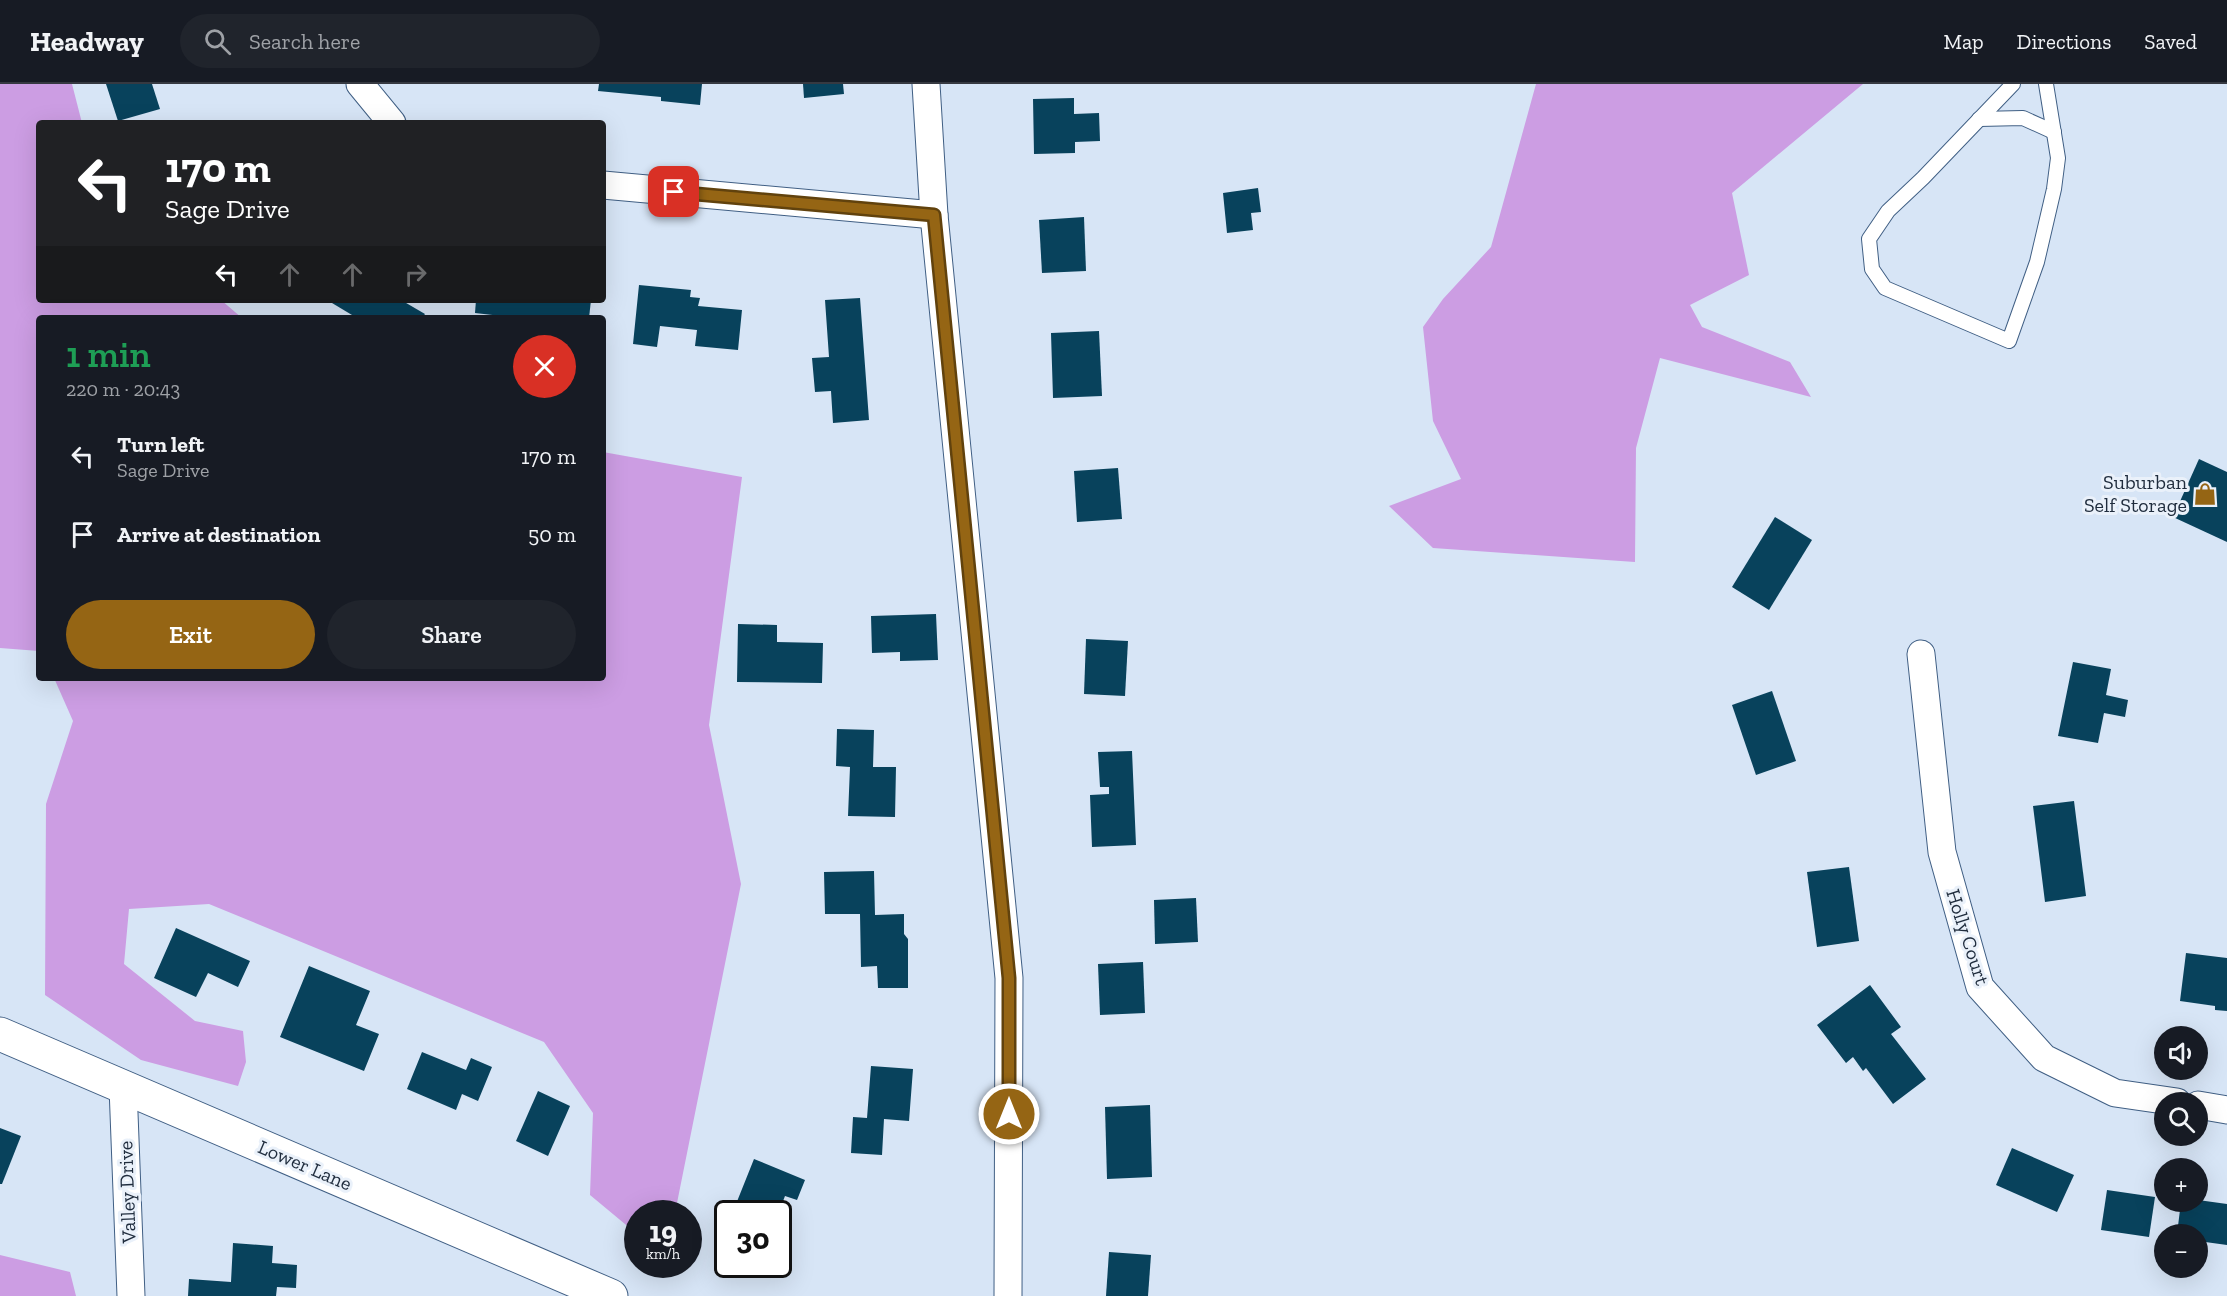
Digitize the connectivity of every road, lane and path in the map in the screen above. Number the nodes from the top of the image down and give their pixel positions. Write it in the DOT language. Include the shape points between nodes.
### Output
graph roads {
  1 [pos="360,84"];
  2 [pos="926,84"];
  3 [pos="2013,84"];
  4 [pos="2046,84"];
  5 [pos="1979,119"];
  6 [pos="390,120"];
  7 [pos="2054,132"];
  8 [pos="606,185"];
  9 [pos="934,215"];
  10 [pos="1921,654"];
  11 [pos="0,1034"];
  12 [pos="123,1087"];
  13 [pos="2154,1099"];
  14 [pos="2208,1107"];
  15 [pos="2227,1110"];
  16 [pos="131,1296"];
  17 [pos="611,1296"];
  18 [pos="1008,1296"];
  1 -- 6 [label="street"];
  2 -- 9 [label="street"];
  3 -- 5 [label="lane"];
  4 -- 7 [label="lane"];
  5 -- 7 [label="lane" via="2022,118"];
  5 -- 7 [label="lane" via="1888,211 1869,238 1872,269 1885,288 2009,341 2037,262 2054,189 2058,158"];
  8 -- 9 [label="street"];
  9 -- 18 [label="street" via="1009,978"];
  10 -- 13 [label="street, Holly Court" via="1942,852 1980,987 2044,1058 2115,1093"];
  11 -- 12 [label="street, Lower Lane"];
  12 -- 16 [label="street, Valley Drive"];
  12 -- 17 [label="street, Lower Lane"];
  14 -- 15 [label="street"];
}
